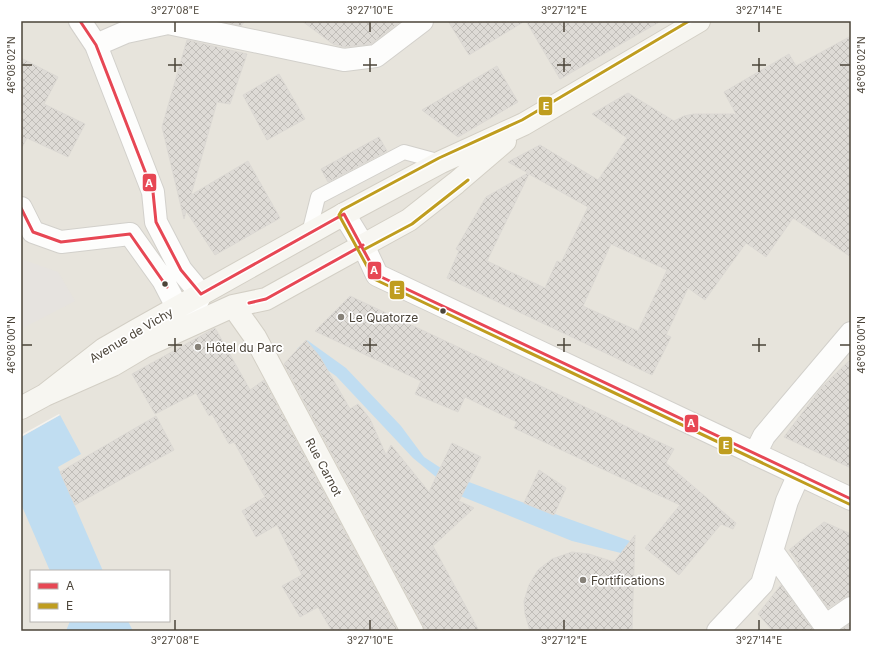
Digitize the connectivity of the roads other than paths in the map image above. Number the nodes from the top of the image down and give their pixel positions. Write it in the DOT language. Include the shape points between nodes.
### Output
graph roads {
  1 [pos="80,21"];
  2 [pos="422,21"];
  3 [pos="699,21"];
  4 [pos="96,45"];
  5 [pos="524,124"];
  6 [pos="441,162"];
  7 [pos="21,208"];
  8 [pos="344,214"];
  9 [pos="156,222"];
  10 [pos="309,233"];
  11 [pos="130,234"];
  12 [pos="363,245"];
  13 [pos="191,302"];
  14 [pos="233,306"];
  15 [pos="851,333"];
  16 [pos="145,346"];
  17 [pos="45,395"];
  18 [pos="21,408"];
  19 [pos="755,454"];
  20 [pos="798,474"];
  21 [pos="851,499"];
  22 [pos="772,551"];
  23 [pos="851,608"];
  24 [pos="827,629"];
  25 [pos="412,631"];
  26 [pos="718,631"];
  1 -- 4 [label="street"];
  2 -- 4 [label="street" via="376,56 344,60 168,23 126,32"];
  3 -- 5 [label="main road"];
  4 -- 9 [label="street" via="153,192"];
  5 -- 6 [label="main road, Avenue de Vichy"];
  5 -- 12 [label="main road" via="456,183 408,220"];
  6 -- 8 [label="main road, Avenue de Vichy"];
  6 -- 10 [label="lane" via="404,152 318,197"];
  7 -- 11 [label="street" via="33,232 61,242"];
  8 -- 10 [label="main road, Avenue de Vichy"];
  8 -- 12 [label="street"];
  9 -- 11 [label="street"];
  9 -- 13 [label="street" via="182,270"];
  10 -- 13 [label="main road, Avenue de Vichy"];
  11 -- 13 [label="street" via="163,280"];
  12 -- 14 [label="main road" via="266,299"];
  12 -- 19 [label="street" via="377,275"];
  13 -- 14 [label="main road"];
  13 -- 16 [label="street"];
  13 -- 17 [label="main road, Avenue de Vichy" via="104,349"];
  14 -- 16 [label="main road, Avenue de Vichy"];
  14 -- 25 [label="main road, Rue Carnot" via="255,337"];
  15 -- 19 [label="street" via="764,436"];
  16 -- 17 [label="main road, Avenue de Vichy" via="113,365"];
  17 -- 18 [label="main road, Avenue de Vichy"];
  19 -- 20 [label="street"];
  20 -- 21 [label="street"];
  20 -- 22 [label="street"];
  22 -- 24 [label="street"];
  22 -- 26 [label="street" via="762,584"];
  23 -- 24 [label="street"];
}
